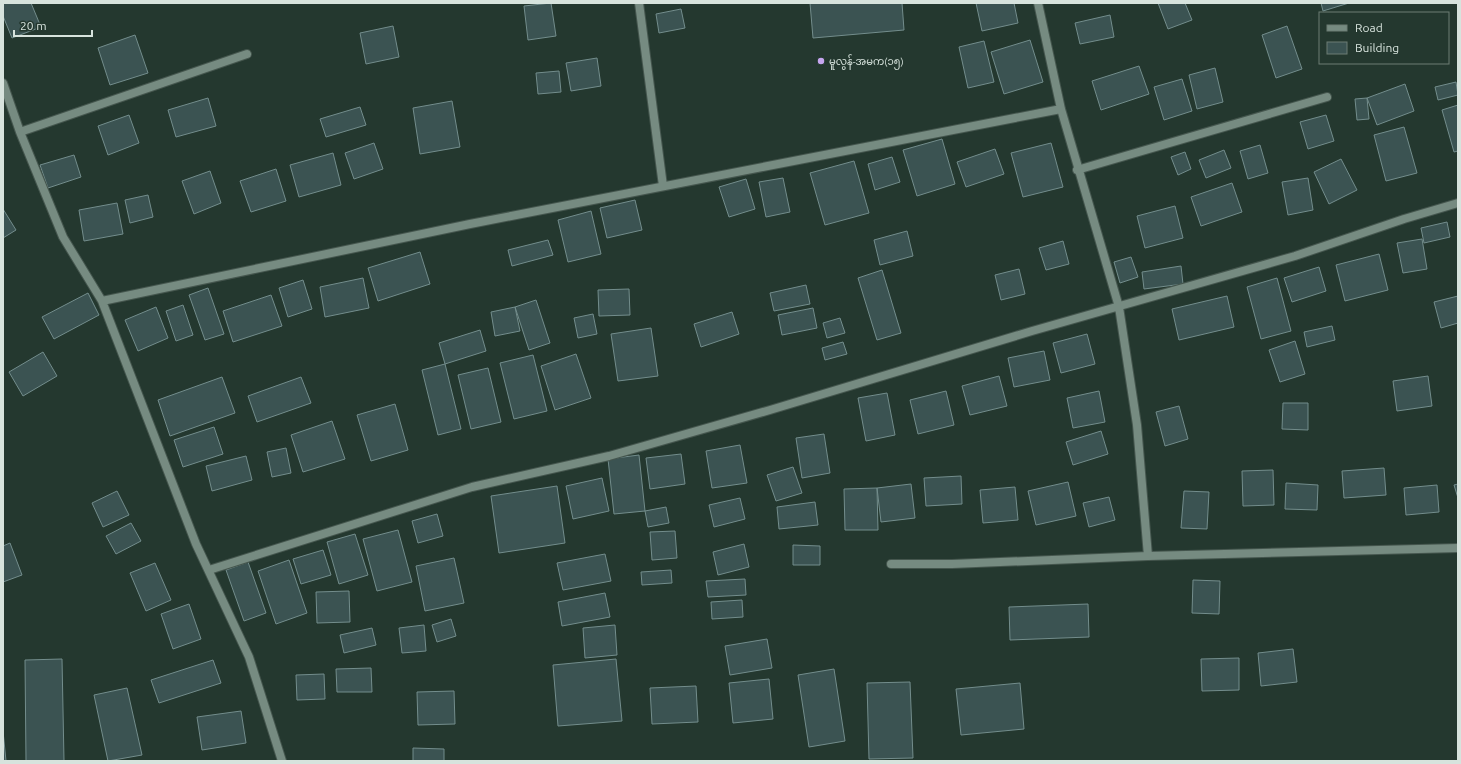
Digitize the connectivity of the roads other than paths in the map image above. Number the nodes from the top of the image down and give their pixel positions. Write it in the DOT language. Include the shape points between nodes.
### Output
graph roads {
  1 [pos="639,3"];
  2 [pos="1038,3"];
  3 [pos="247,54"];
  4 [pos="3,83"];
  5 [pos="1328,97"];
  6 [pos="1061,109"];
  7 [pos="20,132"];
  8 [pos="1078,170"];
  9 [pos="663,186"];
  10 [pos="1458,203"];
  11 [pos="102,301"];
  12 [pos="1118,307"];
  13 [pos="1458,548"];
  14 [pos="1148,556"];
  15 [pos="890,564"];
  16 [pos="209,570"];
  17 [pos="282,761"];
  1 -- 9 [label="street"];
  2 -- 6 [label="street"];
  3 -- 7 [label="street"];
  4 -- 7 [label="street"];
  5 -- 8 [label="street"];
  6 -- 8 [label="street"];
  6 -- 9 [label="street"];
  7 -- 11 [label="street" via="62,237"];
  8 -- 12 [label="street"];
  9 -- 11 [label="street"];
  10 -- 12 [label="street" via="1295,256"];
  11 -- 16 [label="street" via="196,544"];
  12 -- 14 [label="street" via="1137,425"];
  12 -- 16 [label="street" via="609,456 472,487"];
  13 -- 14 [label="street"];
  14 -- 15 [label="street"];
  16 -- 17 [label="street" via="249,657"];
}
